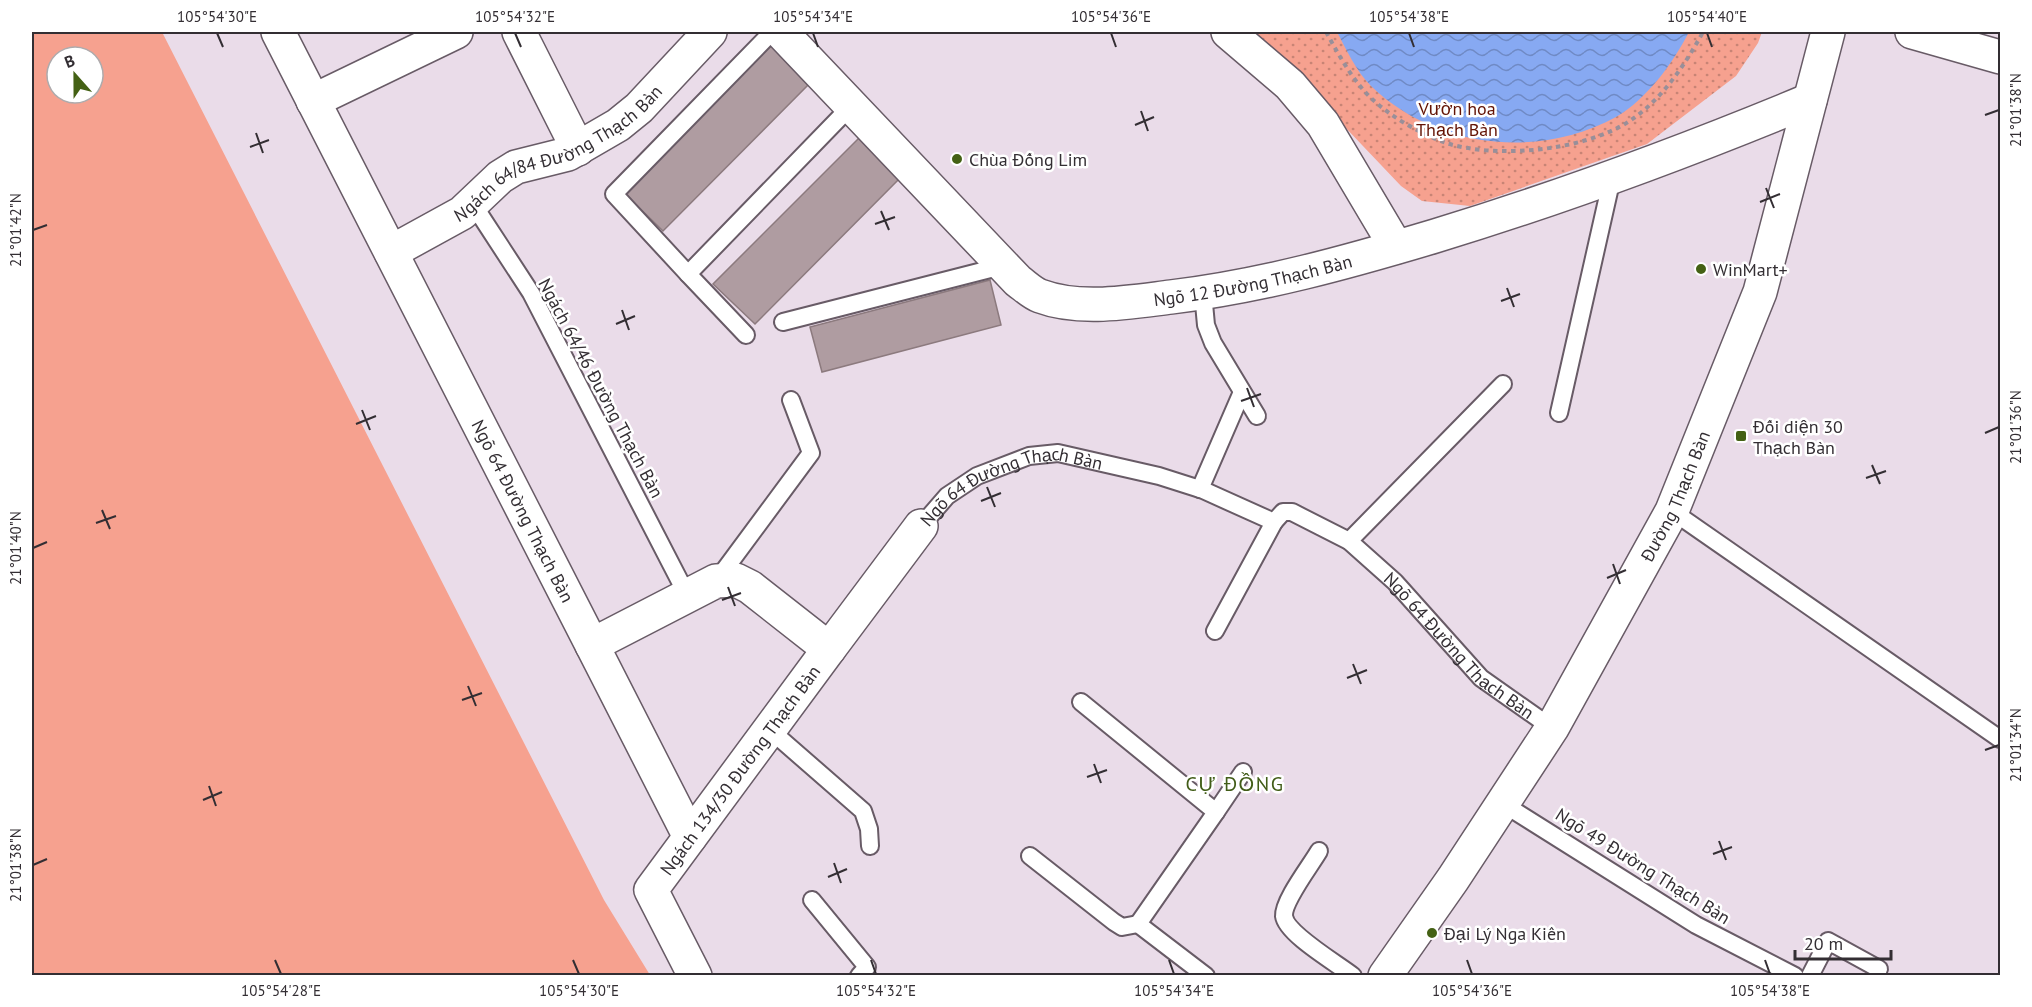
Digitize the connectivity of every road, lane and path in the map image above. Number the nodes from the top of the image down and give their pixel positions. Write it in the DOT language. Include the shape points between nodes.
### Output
graph roads {
  1 [pos="278,32"];
  2 [pos="456,32"];
  3 [pos="519,32"];
  4 [pos="710,32"];
  5 [pos="772,32"];
  6 [pos="781,32"];
  7 [pos="1227,32"];
  8 [pos="1326,32"];
  9 [pos="1703,32"];
  10 [pos="1828,32"];
  11 [pos="1912,32"];
  12 [pos="2001,57"];
  13 [pos="1810,100"];
  14 [pos="314,101"];
  15 [pos="852,105"];
  16 [pos="578,149"];
  17 [pos="1612,178"];
  18 [pos="473,204"];
  19 [pos="1396,247"];
  20 [pos="391,252"];
  21 [pos="1002,266"];
  22 [pos="688,274"];
  23 [pos="1203,293"];
  24 [pos="783,322"];
  25 [pos="746,335"];
  26 [pos="1503,384"];
  27 [pos="1242,392"];
  28 [pos="791,400"];
  29 [pos="1559,413"];
  30 [pos="1257,416"];
  31 [pos="1200,489"];
  32 [pos="1672,511"];
  33 [pos="1274,522"];
  34 [pos="921,526"];
  35 [pos="1349,541"];
  36 [pos="716,581"];
  37 [pos="687,595"];
  38 [pos="1215,631"];
  39 [pos="592,645"];
  40 [pos="829,649"];
  41 [pos="1081,702"];
  42 [pos="1552,728"];
  43 [pos="770,729"];
  44 [pos="2001,739"];
  45 [pos="1243,772"];
  46 [pos="1502,804"];
  47 [pos="1216,812"];
  48 [pos="690,837"];
  49 [pos="870,846"];
  50 [pos="1319,851"];
  51 [pos="1030,856"];
  52 [pos="812,900"];
  53 [pos="1138,924"];
  54 [pos="1879,969"];
  55 [pos="695,975"];
  56 [pos="859,975"];
  57 [pos="1206,975"];
  58 [pos="1353,975"];
  59 [pos="1385,975"];
  60 [pos="1796,975"];
  61 [pos="1810,975"];
  1 -- 14 [label="street, Ngõ 64 Đường Thạch Bàn"];
  2 -- 14 [label="street"];
  3 -- 16 [label="street"];
  4 -- 16 [label="street, Ngách 64/84 Đường Thạch Bàn" via="639,108"];
  5 -- 22 [label="lane" via="614,194"];
  6 -- 15 [label="street, Ngõ 12 Đường Thạch Bàn"];
  7 -- 19 [label="street" via="1290,85 1323,124"];
  8 -- 9 [label="path" via="1345,66 1372,99 1409,125 1447,143 1489,150 1534,150 1585,141 1628,122 1664,90"];
  10 -- 13 [label="street, Đường Thạch Bàn"];
  11 -- 12 [label="street"];
  13 -- 17 [label="street, Ngõ 12 Đường Thạch Bàn"];
  13 -- 32 [label="street, Đường Thạch Bàn" via="1760,292"];
  14 -- 20 [label="street, Ngõ 64 Đường Thạch Bàn"];
  15 -- 21 [label="street, Ngõ 12 Đường Thạch Bàn"];
  15 -- 22 [label="lane"];
  16 -- 18 [label="street, Ngách 64/84 Đường Thạch Bàn" via="516,167"];
  17 -- 19 [label="street, Ngõ 12 Đường Thạch Bàn"];
  17 -- 29 [label="lane"];
  18 -- 20 [label="street, Ngách 64/84 Đường Thạch Bàn"];
  18 -- 37 [label="lane, Ngách 64/46 Đường Thạch Bàn" via="531,293"];
  19 -- 23 [label="street, Ngõ 12 Đường Thạch Bàn" via="1338,265"];
  20 -- 39 [label="street, Ngõ 64 Đường Thạch Bàn"];
  21 -- 23 [label="street, Ngõ 12 Đường Thạch Bàn" via="1039,296 1068,302 1139,301"];
  21 -- 24 [label="lane"];
  22 -- 25 [label="lane"];
  23 -- 27 [label="lane" via="1209,334"];
  26 -- 35 [label="lane"];
  27 -- 30 [label="lane"];
  27 -- 31 [label="lane"];
  28 -- 36 [label="lane" via="811,453"];
  31 -- 33 [label="lane, Ngõ 64 Đường Thạch Bàn"];
  31 -- 34 [label="lane, Ngõ 64 Đường Thạch Bàn" via="1083,458 1046,453 1029,456 964,484 946,496"];
  32 -- 42 [label="street, Đường Thạch Bàn"];
  32 -- 44 [label="lane"];
  33 -- 35 [label="lane, Ngõ 64 Đường Thạch Bàn" via="1283,512 1292,512"];
  33 -- 38 [label="lane"];
  34 -- 40 [label="street, Ngõ 64 Đường Thạch Bàn"];
  35 -- 42 [label="lane, Ngõ 64 Đường Thạch Bàn" via="1395,582 1481,678"];
  36 -- 37 [label="street"];
  36 -- 40 [label="street" via="735,580 750,587"];
  37 -- 39 [label="street"];
  39 -- 48 [label="street, Ngõ 64 Đường Thạch Bàn"];
  40 -- 43 [label="street, Ngách 134/30 Đường Thạch Bàn"];
  41 -- 47 [label="lane"];
  42 -- 46 [label="street, Đường Thạch Bàn"];
  43 -- 48 [label="street, Ngách 134/30 Đường Thạch Bàn"];
  43 -- 49 [label="lane" via="863,811"];
  45 -- 47 [label="lane"];
  46 -- 59 [label="street, Đường Thạch Bàn"];
  46 -- 60 [label="lane, Ngõ 49 Đường Thạch Bàn" via="1696,925"];
  47 -- 53 [label="lane"];
  48 -- 55 [label="street, Ngách 134/30 Đường Thạch Bàn" via="651,890"];
  50 -- 58 [label="lane" via="1287,903 1284,916 1290,929"];
  51 -- 53 [label="lane" via="1114,922 1122,927"];
  52 -- 56 [label="lane" via="867,967"];
  53 -- 57 [label="lane"];
  54 -- 61 [label="lane" via="1828,941"];
}
